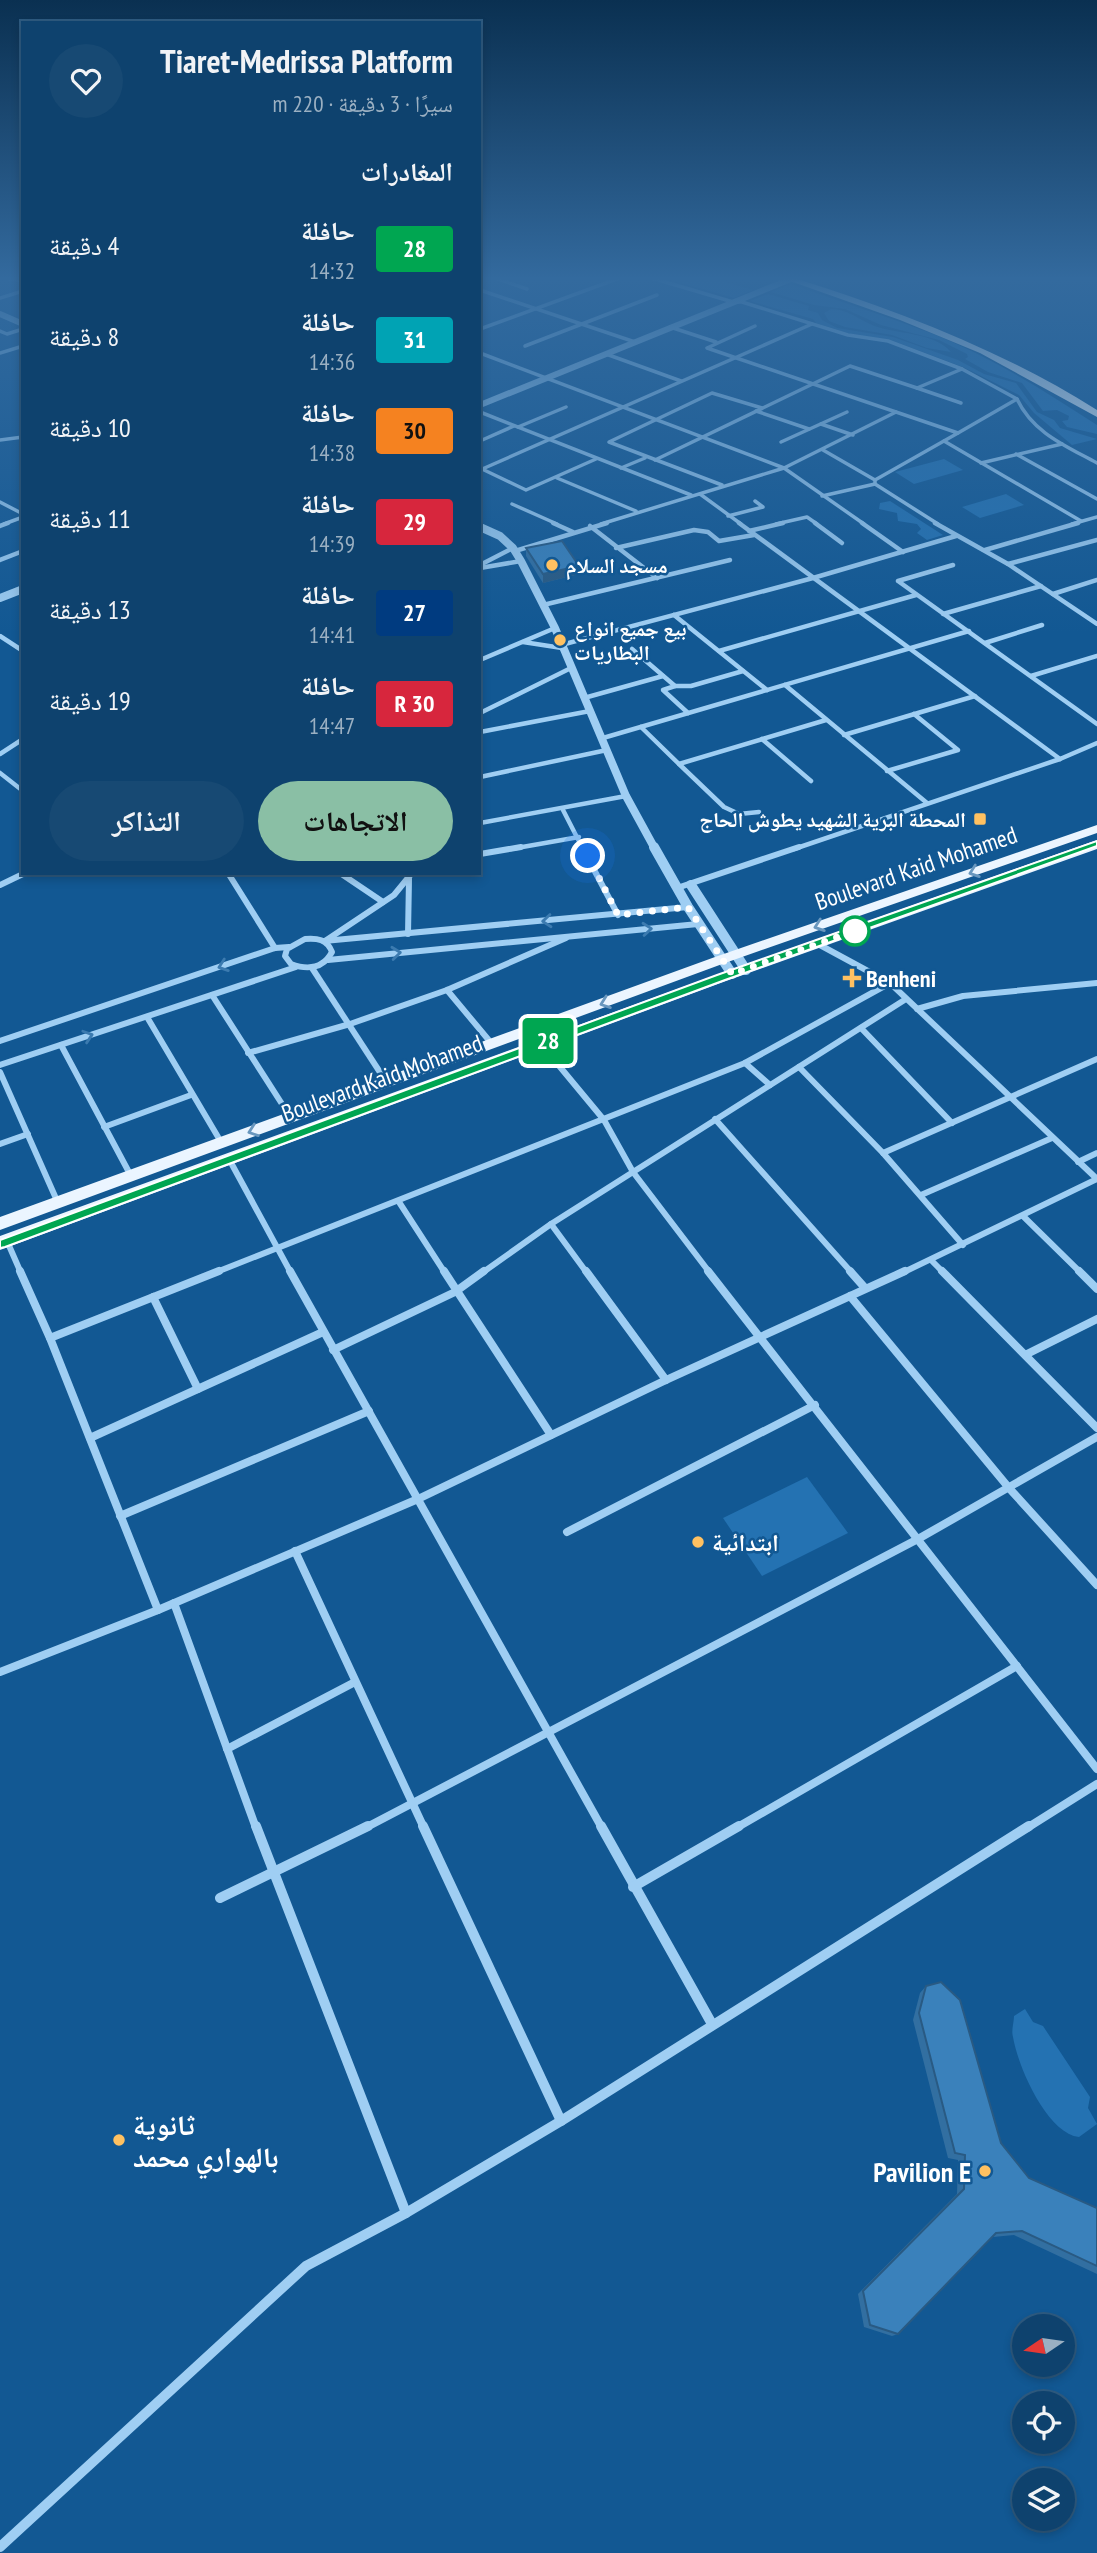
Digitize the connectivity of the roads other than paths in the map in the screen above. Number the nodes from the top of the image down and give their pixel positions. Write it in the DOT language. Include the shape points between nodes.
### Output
graph roads {
  1 [pos="505,395"];
  2 [pos="594,395"];
  3 [pos="652,395"];
  4 [pos="707,395"];
  5 [pos="719,395"];
  6 [pos="790,395"];
  7 [pos="847,395"];
  8 [pos="939,395"];
  9 [pos="1010,395"];
  10 [pos="1067,395"];
  11 [pos="1080,395"];
  12 [pos="1017,399"];
  13 [pos="961,403"];
  14 [pos="481,405"];
  15 [pos="1097,405"];
  16 [pos="566,407"];
  17 [pos="625,407"];
  18 [pos="762,408"];
  19 [pos="757,411"];
  20 [pos="481,412"];
  21 [pos="846,412"];
  22 [pos="896,412"];
  23 [pos="1097,414"];
  24 [pos="655,420"];
  25 [pos="821,424"];
  26 [pos="516,426"];
  27 [pos="809,429"];
  28 [pos="958,433"];
  29 [pos="853,435"];
  30 [pos="21,437"];
  31 [pos="701,437"];
  32 [pos="0,440"];
  33 [pos="549,440"];
  34 [pos="481,441"];
  35 [pos="944,441"];
  36 [pos="781,442"];
  37 [pos="1064,444"];
  38 [pos="823,450"];
  39 [pos="1016,454"];
  40 [pos="645,458"];
  41 [pos="596,459"];
  42 [pos="655,460"];
  43 [pos="981,463"];
  44 [pos="1097,463"];
  45 [pos="621,468"];
  46 [pos="784,468"];
  47 [pos="481,469"];
  48 [pos="557,478"];
  49 [pos="875,482"];
  50 [pos="723,486"];
  51 [pos="700,494"];
  52 [pos="692,496"];
  53 [pos="822,496"];
  54 [pos="1097,499"];
  55 [pos="755,501"];
  56 [pos="0,502"];
  57 [pos="512,505"];
  58 [pos="637,512"];
  59 [pos="21,513"];
  60 [pos="21,515"];
  61 [pos="728,516"];
  62 [pos="1097,517"];
  63 [pos="1081,521"];
  64 [pos="0,526"];
  65 [pos="590,526"];
  66 [pos="481,527"];
  67 [pos="573,532"];
  68 [pos="752,533"];
  69 [pos="956,537"];
  70 [pos="1097,540"];
  71 [pos="842,543"];
  72 [pos="616,548"];
  73 [pos="514,550"];
  74 [pos="985,550"];
  75 [pos="21,552"];
  76 [pos="903,552"];
  77 [pos="0,560"];
  78 [pos="730,560"];
  79 [pos="521,561"];
  80 [pos="1009,564"];
  81 [pos="953,565"];
  82 [pos="481,566"];
  83 [pos="481,567"];
  84 [pos="657,578"];
  85 [pos="813,578"];
  86 [pos="1097,580"];
  87 [pos="1041,586"];
  88 [pos="21,590"];
  89 [pos="1053,594"];
  90 [pos="916,595"];
  91 [pos="0,598"];
  92 [pos="543,605"];
  93 [pos="859,611"];
  94 [pos="943,614"];
  95 [pos="674,615"];
  96 [pos="1097,624"];
  97 [pos="1042,625"];
  98 [pos="555,628"];
  99 [pos="969,631"];
  100 [pos="0,636"];
  101 [pos="522,642"];
  102 [pos="985,643"];
  103 [pos="561,646"];
  104 [pos="632,649"];
  105 [pos="911,649"];
  106 [pos="21,650"];
  107 [pos="719,651"];
  108 [pos="1097,656"];
  109 [pos="481,660"];
  110 [pos="571,668"];
  111 [pos="743,671"];
  112 [pos="663,676"];
  113 [pos="1031,676"];
  114 [pos="785,685"];
  115 [pos="675,686"];
  116 [pos="767,690"];
  117 [pos="975,696"];
  118 [pos="584,698"];
  119 [pos="590,711"];
  120 [pos="481,713"];
  121 [pos="688,713"];
  122 [pos="914,714"];
  123 [pos="826,720"];
  124 [pos="1097,724"];
  125 [pos="640,727"];
  126 [pos="481,733"];
  127 [pos="844,735"];
  128 [pos="603,738"];
  129 [pos="762,739"];
  130 [pos="21,740"];
  131 [pos="1097,743"];
  132 [pos="607,750"];
  133 [pos="0,754"];
  134 [pos="1060,759"];
  135 [pos="680,764"];
  136 [pos="887,771"];
  137 [pos="0,773"];
  138 [pos="481,777"];
  139 [pos="811,781"];
  140 [pos="21,789"];
  141 [pos="626,796"];
  142 [pos="927,803"];
  143 [pos="563,810"];
  144 [pos="759,811"];
  145 [pos="481,823"];
  146 [pos="1097,829"];
  147 [pos="579,837"];
  148 [pos="1097,844"];
  149 [pos="481,854"];
  150 [pos="21,875"];
  151 [pos="229,875"];
  152 [pos="343,875"];
  153 [pos="410,876"];
  154 [pos="0,885"];
  155 [pos="691,885"];
  156 [pos="677,888"];
  157 [pos="383,902"];
  158 [pos="688,907"];
  159 [pos="618,915"];
  160 [pos="698,924"];
  161 [pos="408,934"];
  162 [pos="573,935"];
  163 [pos="324,941"];
  164 [pos="818,944"];
  165 [pos="289,947"];
  166 [pos="275,948"];
  167 [pos="736,954"];
  168 [pos="328,960"];
  169 [pos="720,960"];
  170 [pos="296,967"];
  171 [pos="312,968"];
  172 [pos="739,972"];
  173 [pos="1097,983"];
  174 [pos="890,984"];
  175 [pos="447,990"];
  176 [pos="212,995"];
  177 [pos="906,999"];
  178 [pos="917,1009"];
  179 [pos="147,1017"];
  180 [pos="350,1024"];
  181 [pos="861,1028"];
  182 [pos="0,1041"];
  183 [pos="492,1044"];
  184 [pos="541,1044"];
  185 [pos="61,1045"];
  186 [pos="247,1053"];
  187 [pos="1097,1059"];
  188 [pos="744,1063"];
  189 [pos="0,1065"];
  190 [pos="799,1067"];
  191 [pos="0,1072"];
  192 [pos="387,1083"];
  193 [pos="770,1085"];
  194 [pos="191,1095"];
  195 [pos="1009,1096"];
  196 [pos="291,1118"];
  197 [pos="715,1119"];
  198 [pos="604,1120"];
  199 [pos="952,1123"];
  200 [pos="104,1127"];
  201 [pos="28,1134"];
  202 [pos="1052,1138"];
  203 [pos="221,1142"];
  204 [pos="0,1144"];
  205 [pos="883,1153"];
  206 [pos="1097,1153"];
  207 [pos="229,1159"];
  208 [pos="1078,1162"];
  209 [pos="634,1172"];
  210 [pos="131,1176"];
  211 [pos="1097,1179"];
  212 [pos="921,1195"];
  213 [pos="399,1202"];
  214 [pos="59,1203"];
  215 [pos="1023,1216"];
  216 [pos="0,1224"];
  217 [pos="551,1224"];
  218 [pos="4,1242"];
  219 [pos="963,1245"];
  220 [pos="278,1248"];
  221 [pos="931,1260"];
  222 [pos="865,1288"];
  223 [pos="1097,1289"];
  224 [pos="455,1292"];
  225 [pos="850,1296"];
  226 [pos="153,1297"];
  227 [pos="1097,1319"];
  228 [pos="323,1332"];
  229 [pos="50,1338"];
  230 [pos="759,1338"];
  231 [pos="333,1350"];
  232 [pos="1027,1354"];
  233 [pos="666,1380"];
  234 [pos="198,1389"];
  235 [pos="815,1405"];
  236 [pos="369,1411"];
  237 [pos="1097,1428"];
  238 [pos="551,1435"];
  239 [pos="1097,1437"];
  240 [pos="90,1438"];
  241 [pos="1009,1488"];
  242 [pos="418,1499"];
  243 [pos="120,1516"];
  244 [pos="567,1532"];
  245 [pos="918,1539"];
  246 [pos="295,1551"];
  247 [pos="1097,1584"];
  248 [pos="174,1604"];
  249 [pos="158,1611"];
  250 [pos="1017,1666"];
  251 [pos="0,1672"];
  252 [pos="355,1682"];
  253 [pos="548,1733"];
  254 [pos="228,1749"];
  255 [pos="1097,1769"];
  256 [pos="1097,1784"];
  257 [pos="412,1805"];
  258 [pos="273,1873"];
  259 [pos="634,1887"];
  260 [pos="220,1898"];
  261 [pos="712,2024"];
  262 [pos="561,2121"];
  263 [pos="405,2213"];
  264 [pos="0,2547"];
  1 -- 14 [label="street"];
  2 -- 17 [label="street"];
  3 -- 17 [label="street"];
  4 -- 24 [label="street"];
  5 -- 18 [label="street"];
  6 -- 18 [label="street"];
  7 -- 22 [label="street"];
  8 -- 13 [label="street"];
  9 -- 12 [label="street"];
  10 -- 23 [label="highway"];
  11 -- 15 [label="highway"];
  12 -- 28 [label="street"];
  12 -- 37 [label="street" via="1033,426"];
  16 -- 26 [label="street"];
  17 -- 24 [label="street"];
  17 -- 33 [label="street"];
  18 -- 19 [label="street"];
  19 -- 27 [label="street"];
  19 -- 31 [label="street"];
  20 -- 26 [label="street"];
  21 -- 25 [label="street"];
  22 -- 28 [label="street"];
  22 -- 29 [label="street"];
  24 -- 31 [label="street"];
  24 -- 40 [label="street" via="609,442"];
  25 -- 27 [label="street"];
  25 -- 29 [label="street"];
  26 -- 33 [label="street"];
  26 -- 34 [label="street"];
  27 -- 36 [label="street"];
  28 -- 35 [label="street"];
  29 -- 38 [label="street"];
  30 -- 32 [label="street"];
  31 -- 42 [label="street"];
  31 -- 46 [label="street"];
  33 -- 41 [label="street"];
  33 -- 47 [label="street"];
  35 -- 43 [label="street"];
  35 -- 49 [label="street"];
  37 -- 39 [label="street"];
  37 -- 44 [label="street"];
  38 -- 46 [label="street"];
  38 -- 49 [label="street"];
  39 -- 43 [label="street"];
  39 -- 54 [label="street"];
  40 -- 42 [label="street"];
  40 -- 45 [label="street"];
  41 -- 45 [label="street"];
  41 -- 48 [label="street"];
  42 -- 50 [label="street"];
  43 -- 63 [label="street"];
  45 -- 52 [label="street"];
  46 -- 50 [label="street"];
  46 -- 53 [label="street"];
  47 -- 48 [label="street" via="526,490"];
  48 -- 58 [label="street"];
  49 -- 53 [label="street"];
  49 -- 69 [label="street"];
  50 -- 51 [label="street"];
  51 -- 52 [label="street"];
  51 -- 61 [label="street"];
  52 -- 58 [label="street"];
  53 -- 76 [label="street"];
  55 -- 61 [label="street" via="763,507"];
  56 -- 59 [label="street"];
  57 -- 67 [label="street"];
  58 -- 65 [label="street"];
  60 -- 64 [label="street"];
  61 -- 68 [label="street"];
  62 -- 63 [label="street"];
  63 -- 74 [label="street"];
  65 -- 67 [label="street"];
  65 -- 72 [label="street"];
  66 -- 73 [label="street" via="500,536"];
  67 -- 73 [label="street"];
  68 -- 71 [label="street" via="807,517"];
  68 -- 72 [label="street" via="719,541 694,530"];
  68 -- 85 [label="street"];
  69 -- 74 [label="street"];
  69 -- 76 [label="street"];
  70 -- 80 [label="street"];
  72 -- 84 [label="street"];
  73 -- 79 [label="street"];
  73 -- 82 [label="street"];
  74 -- 80 [label="street"];
  75 -- 77 [label="street"];
  76 -- 85 [label="street"];
  78 -- 84 [label="street"];
  79 -- 83 [label="street"];
  79 -- 92 [label="street"];
  80 -- 87 [label="street"];
  81 -- 90 [label="street" via="898,581"];
  84 -- 92 [label="street"];
  85 -- 93 [label="street"];
  85 -- 95 [label="street"];
  86 -- 89 [label="street"];
  87 -- 89 [label="street"];
  87 -- 94 [label="street"];
  88 -- 91 [label="street"];
  89 -- 96 [label="street"];
  90 -- 93 [label="street"];
  90 -- 94 [label="street"];
  92 -- 98 [label="street"];
  93 -- 105 [label="street"];
  93 -- 107 [label="street"];
  94 -- 99 [label="street"];
  95 -- 103 [label="street"];
  95 -- 107 [label="street"];
  97 -- 102 [label="street"];
  98 -- 101 [label="street"];
  98 -- 103 [label="street"];
  99 -- 102 [label="street"];
  99 -- 105 [label="street"];
  100 -- 106 [label="street"];
  101 -- 103 [label="street"];
  101 -- 109 [label="street"];
  102 -- 113 [label="street"];
  103 -- 110 [label="street"];
  104 -- 112 [label="street"];
  105 -- 114 [label="street"];
  105 -- 117 [label="street"];
  107 -- 111 [label="street"];
  108 -- 113 [label="street"];
  110 -- 118 [label="street"];
  110 -- 120 [label="street"];
  111 -- 115 [label="street"];
  111 -- 116 [label="street"];
  112 -- 115 [label="street"];
  112 -- 118 [label="street"];
  113 -- 124 [label="street"];
  114 -- 116 [label="street"];
  114 -- 123 [label="street"];
  115 -- 121 [label="street" via="663,690"];
  116 -- 121 [label="street"];
  117 -- 122 [label="street"];
  117 -- 134 [label="street"];
  118 -- 119 [label="street"];
  119 -- 126 [label="street"];
  119 -- 128 [label="street"];
  121 -- 125 [label="street"];
  122 -- 127 [label="street"];
  122 -- 136 [label="street" via="958,750"];
  123 -- 127 [label="street"];
  123 -- 129 [label="street"];
  125 -- 128 [label="street"];
  125 -- 135 [label="street"];
  127 -- 136 [label="street"];
  128 -- 132 [label="street"];
  129 -- 135 [label="street"];
  129 -- 139 [label="street"];
  130 -- 133 [label="street"];
  131 -- 134 [label="street"];
  132 -- 138 [label="street"];
  132 -- 141 [label="street"];
  134 -- 142 [label="street"];
  135 -- 144 [label="street" via="724,807 739,814"];
  136 -- 142 [label="street"];
  137 -- 140 [label="street"];
  141 -- 143 [label="street"];
  141 -- 156 [label="street"];
  142 -- 155 [label="street"];
  143 -- 145 [label="street"];
  143 -- 147 [label="street"];
  146 -- 167 [label="main road, Boulevard Kaid Mohamed, one-way"];
  147 -- 149 [label="street"];
  147 -- 159 [label="street"];
  148 -- 164 [label="main road, Boulevard Kaid Mohamed"];
  150 -- 154 [label="street"];
  151 -- 166 [label="street"];
  152 -- 157 [label="street"];
  153 -- 157 [label="street"];
  153 -- 161 [label="street"];
  155 -- 156 [label="street"];
  155 -- 167 [label="street"];
  156 -- 158 [label="street"];
  157 -- 163 [label="street"];
  158 -- 159 [label="street"];
  158 -- 160 [label="street"];
  159 -- 161 [label="street, one-way"];
  162 -- 160 [label="street, one-way"];
  160 -- 169 [label="street"];
  161 -- 163 [label="street"];
  168 -- 162 [label="street, one-way"];
  162 -- 175 [label="street"];
  163 -- 165 [label="street" via="305,939"];
  163 -- 168 [label="street" via="331,948"];
  164 -- 172 [label="main road, Boulevard Kaid Mohamed"];
  164 -- 174 [label="street"];
  165 -- 166 [label="street"];
  165 -- 170 [label="street" via="285,956"];
  166 -- 182 [label="street, one-way"];
  167 -- 169 [label="main road, Boulevard Kaid Mohamed"];
  167 -- 172 [label="street"];
  168 -- 171 [label="street"];
  169 -- 172 [label="street"];
  169 -- 183 [label="main road, Boulevard Kaid Mohamed, one-way"];
  170 -- 171 [label="street"];
  170 -- 176 [label="street"];
  171 -- 180 [label="street"];
  172 -- 184 [label="main road, Boulevard Kaid Mohamed"];
  173 -- 178 [label="street" via="963,996"];
  174 -- 177 [label="street"];
  174 -- 188 [label="street"];
  175 -- 180 [label="street"];
  175 -- 183 [label="street"];
  176 -- 179 [label="street"];
  176 -- 186 [label="street"];
  177 -- 178 [label="street"];
  177 -- 181 [label="street"];
  178 -- 195 [label="street"];
  185 -- 179 [label="street, one-way"];
  179 -- 194 [label="street"];
  180 -- 186 [label="street"];
  180 -- 192 [label="street"];
  181 -- 190 [label="street"];
  181 -- 199 [label="street"];
  183 -- 192 [label="main road, Boulevard Kaid Mohamed"];
  184 -- 198 [label="street"];
  184 -- 207 [label="main road, Boulevard Kaid Mohamed"];
  185 -- 189 [label="street"];
  185 -- 200 [label="street"];
  186 -- 196 [label="street"];
  187 -- 195 [label="street"];
  188 -- 193 [label="street"];
  188 -- 198 [label="street"];
  190 -- 193 [label="street"];
  190 -- 205 [label="street"];
  191 -- 201 [label="street"];
  192 -- 196 [label="main road, Boulevard Kaid Mohamed"];
  193 -- 197 [label="street"];
  194 -- 200 [label="street"];
  194 -- 203 [label="street"];
  195 -- 199 [label="street"];
  195 -- 202 [label="street"];
  196 -- 203 [label="main road, Boulevard Kaid Mohamed, one-way"];
  197 -- 209 [label="street"];
  197 -- 222 [label="street"];
  198 -- 209 [label="street"];
  198 -- 213 [label="street"];
  199 -- 205 [label="street"];
  200 -- 210 [label="street"];
  201 -- 204 [label="street"];
  201 -- 214 [label="street"];
  202 -- 208 [label="street"];
  202 -- 212 [label="street"];
  203 -- 210 [label="main road, Boulevard Kaid Mohamed"];
  205 -- 212 [label="street"];
  206 -- 208 [label="street"];
  207 -- 218 [label="main road, Boulevard Kaid Mohamed"];
  207 -- 220 [label="street"];
  208 -- 211 [label="street"];
  209 -- 217 [label="street"];
  209 -- 230 [label="street"];
  210 -- 214 [label="main road, Boulevard Kaid Mohamed"];
  211 -- 215 [label="street"];
  212 -- 219 [label="street"];
  213 -- 220 [label="street"];
  213 -- 224 [label="street"];
  214 -- 216 [label="main road, Boulevard Kaid Mohamed"];
  215 -- 219 [label="street"];
  215 -- 223 [label="street"];
  217 -- 224 [label="street"];
  217 -- 233 [label="street"];
  218 -- 229 [label="street"];
  219 -- 221 [label="street"];
  220 -- 226 [label="street"];
  220 -- 228 [label="street"];
  221 -- 222 [label="street"];
  221 -- 232 [label="street"];
  222 -- 225 [label="street"];
  224 -- 231 [label="street"];
  224 -- 238 [label="street"];
  225 -- 230 [label="street"];
  225 -- 241 [label="street"];
  226 -- 229 [label="street"];
  226 -- 234 [label="street"];
  227 -- 232 [label="street"];
  228 -- 231 [label="street"];
  228 -- 234 [label="street"];
  229 -- 240 [label="street"];
  230 -- 233 [label="street"];
  230 -- 235 [label="street"];
  231 -- 236 [label="street"];
  232 -- 237 [label="street"];
  233 -- 238 [label="street"];
  234 -- 240 [label="street"];
  235 -- 244 [label="street"];
  235 -- 245 [label="street"];
  236 -- 242 [label="street"];
  236 -- 243 [label="street"];
  238 -- 242 [label="street"];
  239 -- 241 [label="street"];
  240 -- 243 [label="street"];
  241 -- 245 [label="street"];
  241 -- 247 [label="street"];
  242 -- 246 [label="street"];
  242 -- 253 [label="street"];
  243 -- 249 [label="street"];
  245 -- 250 [label="street"];
  245 -- 253 [label="street"];
  246 -- 248 [label="street"];
  246 -- 252 [label="street"];
  248 -- 249 [label="street"];
  248 -- 254 [label="street"];
  249 -- 251 [label="street"];
  250 -- 255 [label="street"];
  250 -- 259 [label="street"];
  252 -- 254 [label="street"];
  252 -- 257 [label="street"];
  253 -- 257 [label="street"];
  253 -- 259 [label="street"];
  254 -- 258 [label="street"];
  256 -- 261 [label="street"];
  257 -- 258 [label="street"];
  257 -- 262 [label="street"];
  258 -- 260 [label="street"];
  258 -- 263 [label="street"];
  259 -- 261 [label="street"];
  261 -- 262 [label="street"];
  262 -- 263 [label="street"];
  263 -- 264 [label="street" via="306,2266"];
}
